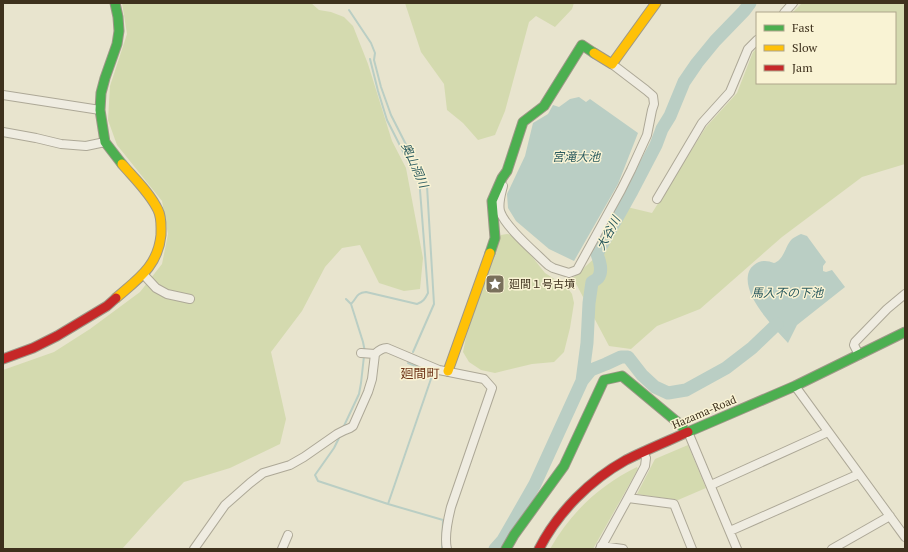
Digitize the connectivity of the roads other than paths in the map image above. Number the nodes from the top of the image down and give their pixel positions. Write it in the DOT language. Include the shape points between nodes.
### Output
graph roads {
  1 [pos="114,3"];
  2 [pos="656,3"];
  3 [pos="793,3"];
  4 [pos="785,12"];
  5 [pos="756,41"];
  6 [pos="612,64"];
  7 [pos="3,95"];
  8 [pos="100,110"];
  9 [pos="3,132"];
  10 [pos="105,142"];
  11 [pos="502,178"];
  12 [pos="657,199"];
  13 [pos="143,274"];
  14 [pos="905,294"];
  15 [pos="190,299"];
  16 [pos="905,332"];
  17 [pos="859,356"];
  18 [pos="3,359"];
  19 [pos="448,371"];
  20 [pos="795,386"];
  21 [pos="828,432"];
  22 [pos="686,433"];
  23 [pos="643,452"];
  24 [pos="859,474"];
  25 [pos="711,485"];
  26 [pos="628,498"];
  27 [pos="890,516"];
  28 [pos="730,531"];
  29 [pos="288,535"];
  30 [pos="905,537"];
  31 [pos="600,548"];
  32 [pos="194,549"];
  33 [pos="282,549"];
  34 [pos="447,549"];
  35 [pos="506,549"];
  36 [pos="539,549"];
  37 [pos="623,549"];
  38 [pos="692,549"];
  39 [pos="737,549"];
  40 [pos="832,549"];
  1 -- 8 [label="street" via="119,31 101,94"];
  2 -- 6 [label="street"];
  3 -- 4 [label="street"];
  5 -- 12 [label="street" via="748,49 730,92 702,123"];
  6 -- 11 [label="street" via="582,45 544,106 523,122 507,171"];
  6 -- 11 [label="street" via="653,96 654,104 647,135 631,170 577,270 569,273 548,265 508,225 500,210"];
  7 -- 8 [label="street"];
  8 -- 10 [label="street"];
  9 -- 10 [label="street" via="61,144 86,146"];
  10 -- 13 [label="street" via="146,191 161,220 157,254"];
  11 -- 19 [label="street" via="492,201 495,238"];
  13 -- 15 [label="street" via="156,288 167,294"];
  13 -- 18 [label="street" via="106,306 80,323 33,348"];
  14 -- 17 [label="street" via="855,342"];
  16 -- 17 [label="street, Hazama-Road"];
  17 -- 20 [label="street, Hazama-Road"];
  19 -- 32 [label="street" via="387,348 368,353 372,379 353,426 290,465 263,473 250,482 225,505"];
  19 -- 34 [label="street" via="484,379 492,388 451,507"];
  20 -- 21 [label="street"];
  20 -- 22 [label="street, Hazama-Road"];
  21 -- 24 [label="street"];
  21 -- 25 [label="street"];
  22 -- 23 [label="street, Hazama-Road"];
  22 -- 25 [label="street"];
  22 -- 35 [label="street" via="682,426 622,376 604,380 564,466"];
  23 -- 26 [label="street" via="646,458 645,466"];
  23 -- 36 [label="street, Hazama-Road" via="598,478 568,506"];
  24 -- 27 [label="street"];
  24 -- 28 [label="street"];
  25 -- 28 [label="street"];
  26 -- 31 [label="street"];
  26 -- 38 [label="street" via="674,504"];
  27 -- 30 [label="street"];
  27 -- 40 [label="street"];
  28 -- 39 [label="street"];
  29 -- 33 [label="street"];
  31 -- 37 [label="street"];
}
